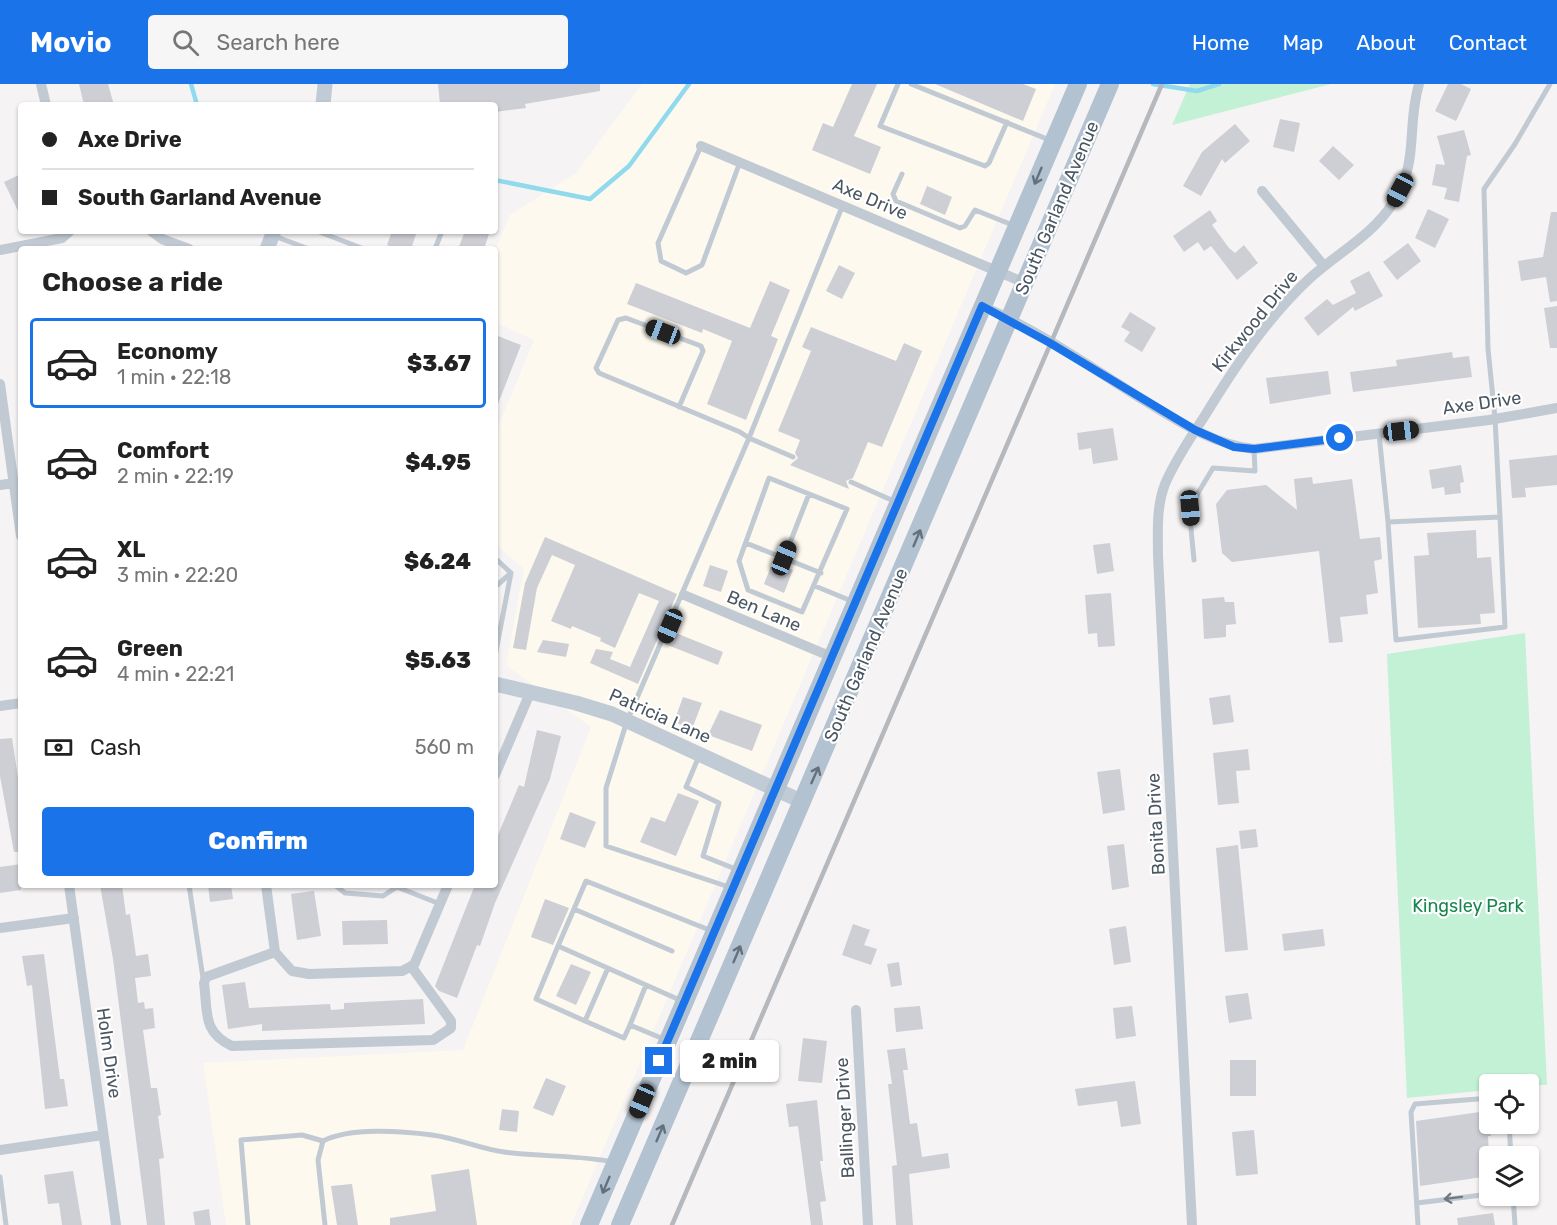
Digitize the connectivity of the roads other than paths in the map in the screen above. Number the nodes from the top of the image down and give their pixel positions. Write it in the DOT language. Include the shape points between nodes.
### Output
graph roads {
  1 [pos="40,84"];
  2 [pos="325,84"];
  3 [pos="898,84"];
  4 [pos="911,84"];
  5 [pos="1078,84"];
  6 [pos="1419,84"];
  7 [pos="1550,84"];
  8 [pos="1110,85"];
  9 [pos="45,102"];
  10 [pos="323,102"];
  11 [pos="1007,122"];
  12 [pos="1053,141"];
  13 [pos="701,146"];
  14 [pos="740,162"];
  15 [pos="902,174"];
  16 [pos="1262,191"];
  17 [pos="843,205"];
  18 [pos="1017,226"];
  19 [pos="67,234"];
  20 [pos="155,234"];
  21 [pos="325,234"];
  22 [pos="271,238"];
  23 [pos="21,246"];
  24 [pos="181,246"];
  25 [pos="299,246"];
  26 [pos="356,246"];
  27 [pos="18,247"];
  28 [pos="0,250"];
  29 [pos="1324,266"];
  30 [pos="998,271"];
  31 [pos="1025,283"];
  32 [pos="982,306"];
  33 [pos="1009,321"];
  34 [pos="0,384"];
  35 [pos="679,407"];
  36 [pos="1557,408"];
  37 [pos="1495,418"];
  38 [pos="1195,430"];
  39 [pos="1378,434"];
  40 [pos="749,438"];
  41 [pos="1254,449"];
  42 [pos="793,457"];
  43 [pos="851,482"];
  44 [pos="14,483"];
  45 [pos="0,485"];
  46 [pos="809,494"];
  47 [pos="898,503"];
  48 [pos="18,513"];
  49 [pos="1500,517"];
  50 [pos="1388,522"];
  51 [pos="746,543"];
  52 [pos="784,558"];
  53 [pos="1194,560"];
  54 [pos="498,561"];
  55 [pos="511,573"];
  56 [pos="821,573"];
  57 [pos="498,584"];
  58 [pos="815,586"];
  59 [pos="684,595"];
  60 [pos="855,603"];
  61 [pos="498,640"];
  62 [pos="832,657"];
  63 [pos="498,685"];
  64 [pos="530,693"];
  65 [pos="18,703"];
  66 [pos="0,706"];
  67 [pos="627,721"];
  68 [pos="699,754"];
  69 [pos="498,768"];
  70 [pos="775,790"];
  71 [pos="803,802"];
  72 [pos="736,880"];
  73 [pos="69,888"];
  74 [pos="189,888"];
  75 [pos="266,888"];
  76 [pos="339,888"];
  77 [pos="392,888"];
  78 [pos="399,888"];
  79 [pos="447,888"];
  80 [pos="440,904"];
  81 [pos="574,909"];
  82 [pos="74,918"];
  83 [pos="0,928"];
  84 [pos="714,931"];
  85 [pos="558,946"];
  86 [pos="672,951"];
  87 [pos="275,952"];
  88 [pos="411,966"];
  89 [pos="608,968"];
  90 [pos="204,983"];
  91 [pos="646,986"];
  92 [pos="684,1002"];
  93 [pos="856,1010"];
  94 [pos="585,1021"];
  95 [pos="630,1025"];
  96 [pos="668,1040"];
  97 [pos="1479,1099"];
  98 [pos="104,1135"];
  99 [pos="323,1141"];
  100 [pos="0,1150"];
  101 [pos="616,1162"];
  102 [pos="0,1177"];
  103 [pos="1479,1195"];
  104 [pos="1417,1203"];
  105 [pos="1514,1206"];
  106 [pos="6,1225"];
  107 [pos="116,1225"];
  108 [pos="249,1225"];
  109 [pos="325,1225"];
  110 [pos="589,1225"];
  111 [pos="620,1225"];
  112 [pos="868,1225"];
  113 [pos="1192,1225"];
  114 [pos="1418,1225"];
  115 [pos="1515,1225"];
  1 -- 9 [label="street"];
  2 -- 10 [label="street"];
  3 -- 11 [label="lane" via="880,126 985,166"];
  4 -- 11 [label="lane"];
  5 -- 12 [label="main road, South Garland Avenue"];
  6 -- 29 [label="street, Kirkwood Drive" via="1407,176 1367,234"];
  7 -- 37 [label="lane" via="1484,189 1488,349"];
  8 -- 31 [label="main road, South Garland Avenue"];
  11 -- 12 [label="lane"];
  12 -- 18 [label="main road, South Garland Avenue, one-way"];
  13 -- 14 [label="street, Axe Drive"];
  13 -- 14 [label="lane" via="658,243 661,261 686,273 702,265"];
  14 -- 17 [label="street, Axe Drive"];
  15 -- 18 [label="lane" via="893,194 896,201 960,228 975,210"];
  16 -- 29 [label="street, Kirkwood Drive"];
  17 -- 30 [label="street, Axe Drive"];
  17 -- 40 [label="lane"];
  18 -- 30 [label="main road, South Garland Avenue"];
  19 -- 23 [label="street"];
  20 -- 24 [label="street"];
  21 -- 26 [label="lane"];
  22 -- 25 [label="lane"];
  27 -- 28 [label="street"];
  29 -- 38 [label="street, Kirkwood Drive" via="1287,302 1238,363"];
  30 -- 31 [label="street, Axe Drive"];
  30 -- 32 [label="main road, South Garland Avenue"];
  31 -- 33 [label="main road, South Garland Avenue"];
  32 -- 33 [label="street, Axe Drive"];
  32 -- 47 [label="main road, South Garland Avenue"];
  33 -- 38 [label="street, Axe Drive"];
  71 -- 33 [label="main road, South Garland Avenue, one-way"];
  34 -- 44 [label="street"];
  35 -- 35 [label="lane" via="599,373 596,368 618,320 626,318 701,346 703,351"];
  35 -- 40 [label="lane"];
  36 -- 37 [label="street, Axe Drive"];
  37 -- 39 [label="street, Axe Drive"];
  37 -- 49 [label="lane"];
  38 -- 41 [label="street, Axe Drive" via="1234,447"];
  38 -- 113 [label="street, Bonita Drive" via="1165,484 1158,523"];
  39 -- 41 [label="street, Axe Drive"];
  39 -- 50 [label="lane"];
  40 -- 42 [label="lane"];
  40 -- 59 [label="lane" via="696,556"];
  41 -- 53 [label="lane" via="1255,471 1213,468 1190,508"];
  43 -- 47 [label="lane"];
  44 -- 45 [label="street"];
  44 -- 48 [label="street"];
  46 -- 51 [label="lane" via="769,478"];
  46 -- 52 [label="lane"];
  46 -- 56 [label="lane" via="847,509"];
  47 -- 60 [label="main road, South Garland Avenue"];
  49 -- 50 [label="lane"];
  49 -- 50 [label="lane" via="1505,627 1396,640"];
  51 -- 52 [label="lane"];
  51 -- 58 [label="lane" via="739,561 748,590 802,612"];
  52 -- 56 [label="lane"];
  54 -- 55 [label="lane"];
  55 -- 57 [label="lane"];
  55 -- 61 [label="lane"];
  56 -- 58 [label="lane"];
  58 -- 60 [label="lane"];
  59 -- 62 [label="street, Ben Lane"];
  59 -- 67 [label="lane"];
  60 -- 62 [label="main road, South Garland Avenue"];
  62 -- 70 [label="main road, South Garland Avenue"];
  63 -- 64 [label="street, Patricia Lane"];
  64 -- 67 [label="street, Patricia Lane" via="576,703"];
  64 -- 69 [label="street"];
  65 -- 66 [label="street"];
  67 -- 68 [label="street, Patricia Lane"];
  67 -- 72 [label="lane" via="606,788 606,846"];
  68 -- 70 [label="street, Patricia Lane"];
  68 -- 72 [label="lane" via="686,787 719,804 703,856"];
  70 -- 71 [label="street, Patricia Lane"];
  70 -- 72 [label="main road, South Garland Avenue"];
  111 -- 71 [label="main road, South Garland Avenue, one-way"];
  72 -- 84 [label="main road, South Garland Avenue"];
  73 -- 82 [label="street, Holm Drive"];
  74 -- 90 [label="lane"];
  75 -- 87 [label="street"];
  76 -- 77 [label="lane" via="345,893 383,896"];
  78 -- 80 [label="lane"];
  79 -- 80 [label="street"];
  80 -- 88 [label="street"];
  81 -- 84 [label="lane" via="586,881"];
  81 -- 85 [label="lane"];
  81 -- 86 [label="lane"];
  82 -- 83 [label="street"];
  82 -- 98 [label="street, Holm Drive"];
  84 -- 92 [label="main road, South Garland Avenue"];
  85 -- 89 [label="lane"];
  85 -- 94 [label="lane" via="536,999"];
  87 -- 88 [label="street" via="292,971 309,974 402,971"];
  87 -- 90 [label="street" via="246,965 217,971 206,977"];
  88 -- 90 [label="street" via="451,1021 452,1028 433,1040 232,1046 210,1029"];
  89 -- 91 [label="lane"];
  89 -- 94 [label="lane"];
  91 -- 92 [label="lane"];
  91 -- 95 [label="lane"];
  92 -- 96 [label="main road, South Garland Avenue"];
  93 -- 112 [label="street, Ballinger Drive"];
  94 -- 95 [label="lane" via="624,1038"];
  95 -- 96 [label="lane"];
  96 -- 101 [label="main road, South Garland Avenue"];
  97 -- 104 [label="lane" via="1415,1104 1411,1112"];
  98 -- 100 [label="street"];
  98 -- 107 [label="street, Holm Drive"];
  99 -- 101 [label="lane" via="374,1131 433,1135 492,1150"];
  99 -- 108 [label="lane" via="302,1135 241,1140"];
  99 -- 109 [label="lane" via="318,1160"];
  101 -- 110 [label="main road, South Garland Avenue, one-way"];
  102 -- 106 [label="lane"];
  103 -- 104 [label="lane, one-way"];
  104 -- 114 [label="lane"];
  105 -- 115 [label="lane"];
}
